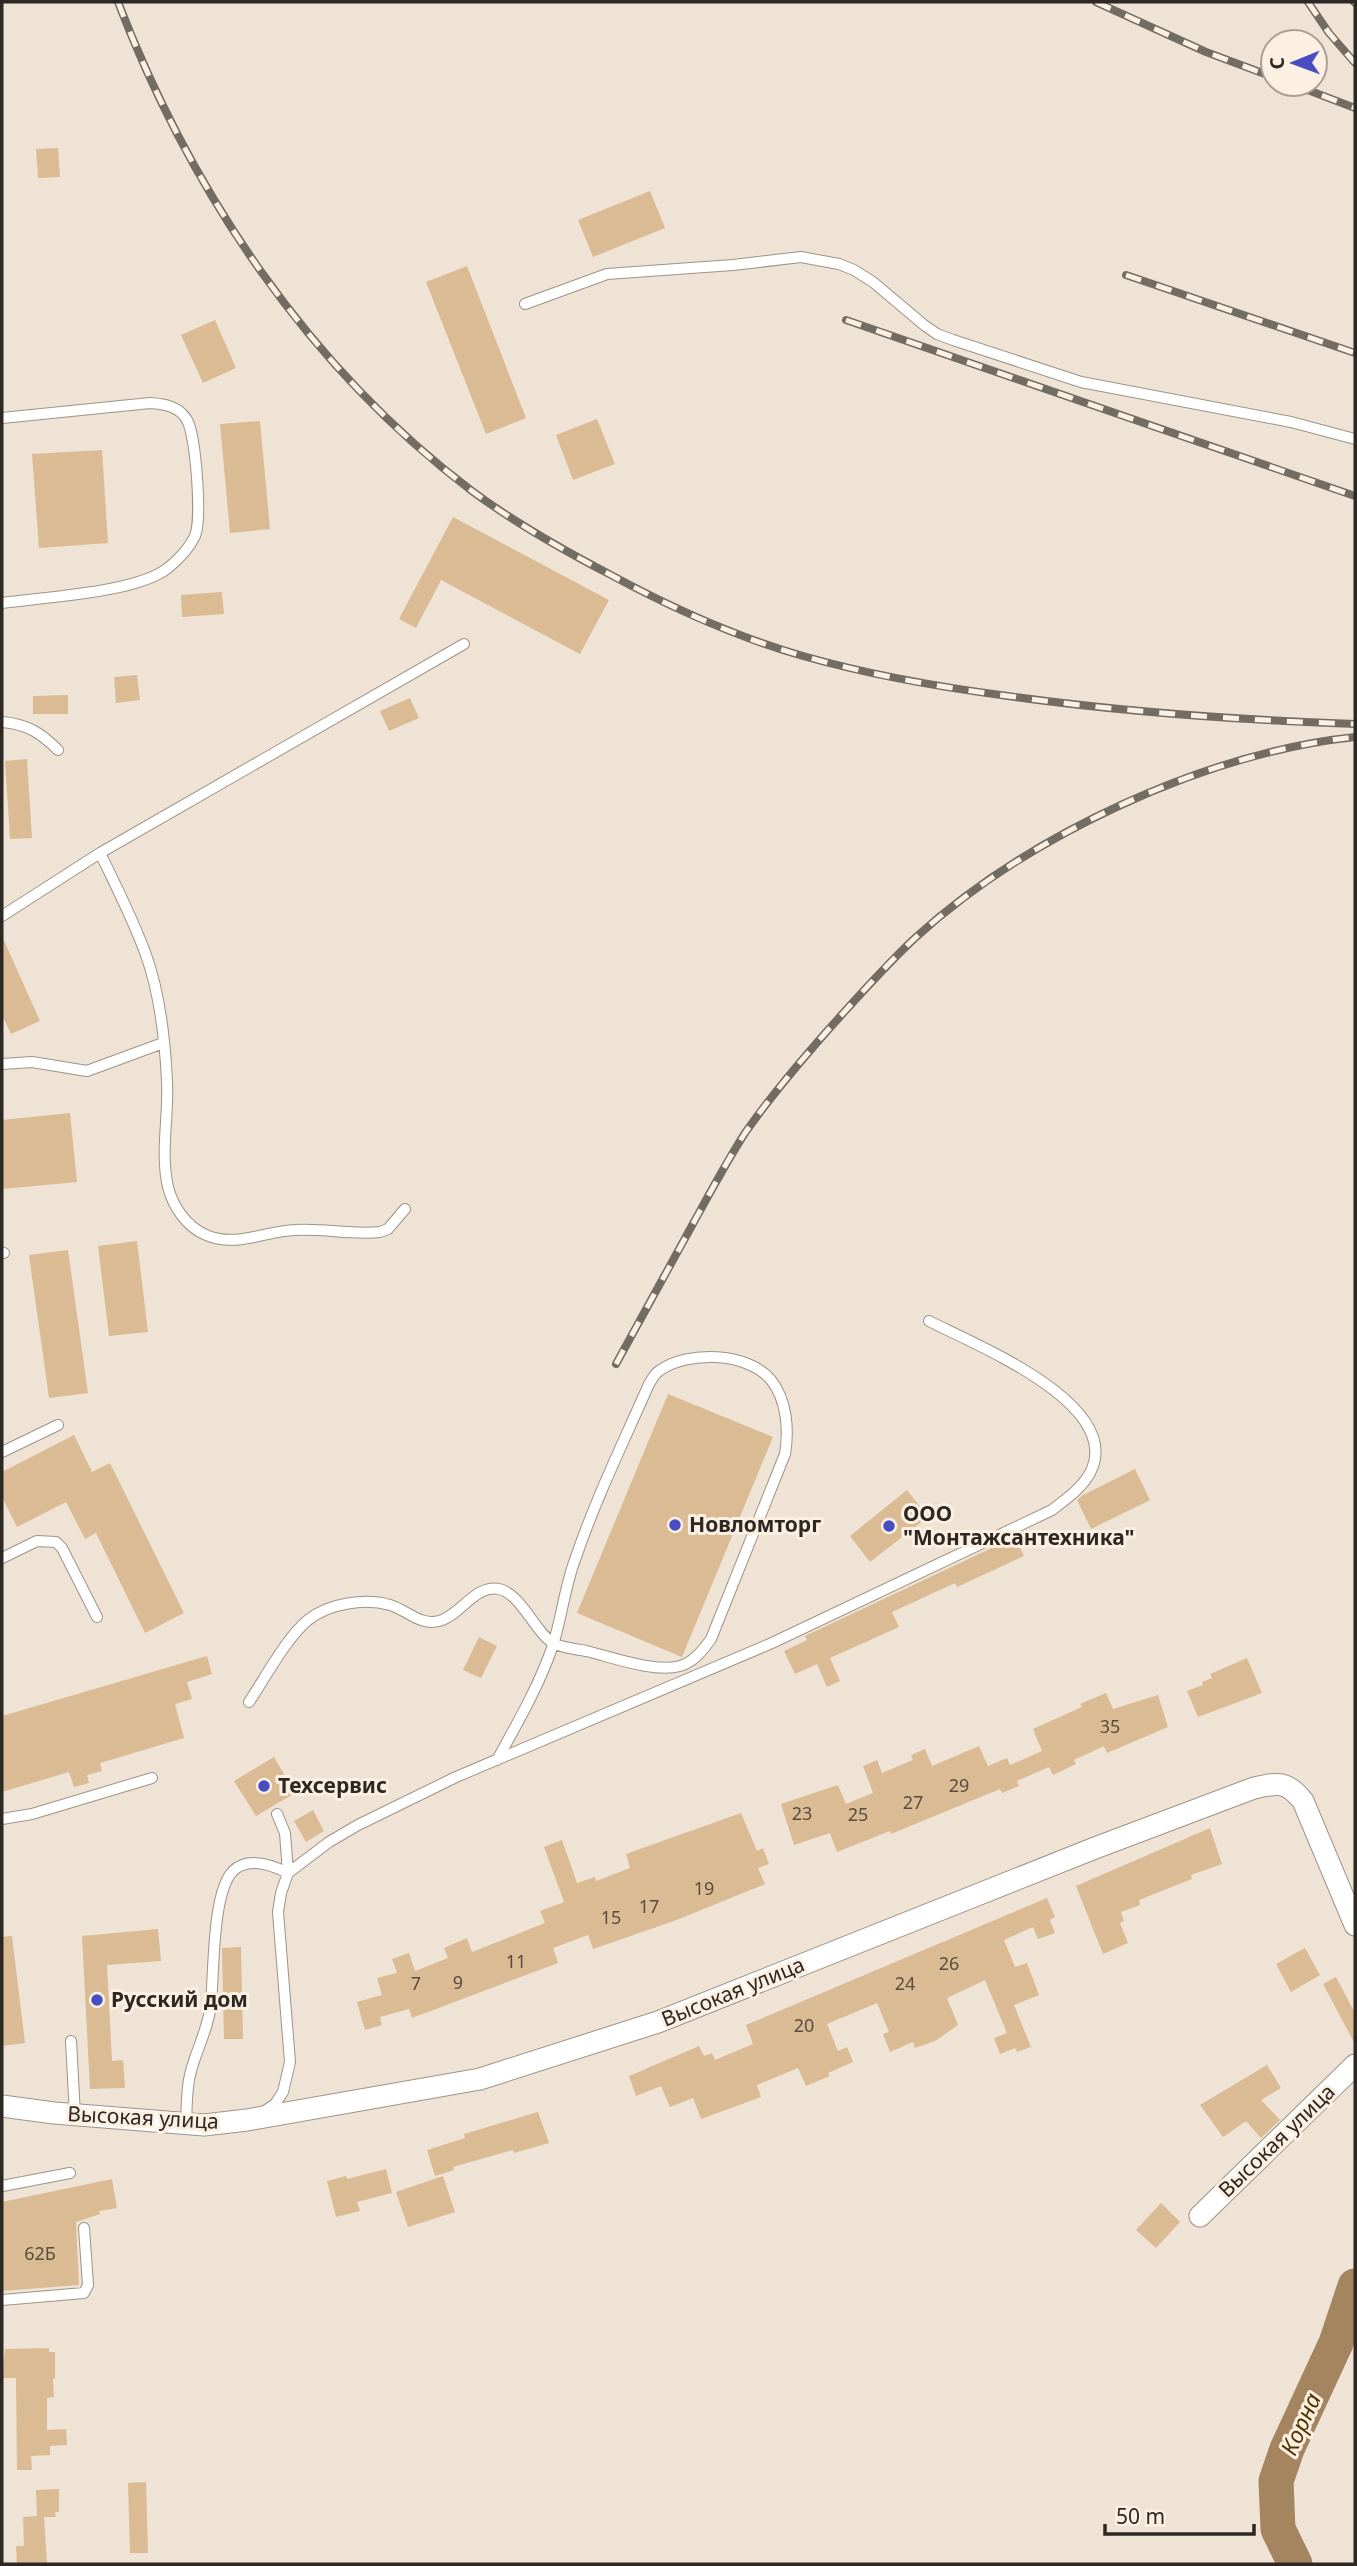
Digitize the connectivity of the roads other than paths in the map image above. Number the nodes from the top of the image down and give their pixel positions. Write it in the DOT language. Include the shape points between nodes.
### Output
graph roads {
  1 [pos="525,304"];
  2 [pos="2,418"];
  3 [pos="1355,439"];
  4 [pos="2,603"];
  5 [pos="464,644"];
  6 [pos="2,722"];
  7 [pos="58,750"];
  8 [pos="100,853"];
  9 [pos="2,916"];
  10 [pos="163,1043"];
  11 [pos="2,1064"];
  12 [pos="405,1209"];
  13 [pos="929,1321"];
  14 [pos="58,1425"];
  15 [pos="2,1452"];
  16 [pos="2,1558"];
  17 [pos="97,1617"];
  18 [pos="553,1644"];
  19 [pos="249,1702"];
  20 [pos="497,1760"];
  21 [pos="152,1778"];
  22 [pos="277,1814"];
  23 [pos="2,1819"];
  24 [pos="288,1873"];
  25 [pos="1355,1925"];
  26 [pos="71,2041"];
  27 [pos="1355,2065"];
  28 [pos="2,2106"];
  29 [pos="75,2115"];
  30 [pos="247,2120"];
  31 [pos="186,2124"];
  32 [pos="70,2173"];
  33 [pos="2,2186"];
  34 [pos="1199,2216"];
  35 [pos="84,2228"];
  36 [pos="2,2300"];
  1 -- 3 [label="lane" via="607,274 817,259 854,270 923,325 953,340 1081,382 1292,422"];
  2 -- 4 [label="lane" via="150,403 178,410 193,436 199,519 196,534 179,559 151,577 109,588"];
  5 -- 8 [label="lane"];
  6 -- 7 [label="lane" via="33,729"];
  8 -- 9 [label="lane"];
  8 -- 10 [label="lane" via="147,957"];
  10 -- 11 [label="lane" via="87,1071 32,1062"];
  10 -- 12 [label="lane" via="167,1082 164,1153 169,1189 181,1215 198,1231 233,1241 294,1230 372,1233 388,1228"];
  13 -- 20 [label="lane" via="1063,1396 1088,1425 1093,1442 1095,1458 1083,1484 1052,1510 772,1643"];
  14 -- 15 [label="lane"];
  16 -- 17 [label="lane" via="37,1541 56,1542"];
  18 -- 18 [label="lane" via="576,1556 657,1372 702,1357 731,1360 762,1372 772,1381 783,1406 785,1454 703,1651 682,1666 662,1668"];
  18 -- 19 [label="lane" via="501,1590 485,1591 439,1621 418,1619 384,1603 351,1603 310,1618"];
  18 -- 20 [label="lane" via="530,1702"];
  20 -- 24 [label="lane" via="358,1825"];
  21 -- 23 [label="lane"];
  22 -- 24 [label="lane" via="285,1833"];
  24 -- 30 [label="lane" via="278,1912 289,2042 287,2078 275,2104"];
  24 -- 31 [label="lane" via="250,1863 231,1872 226,1883 214,1946 209,2019 189,2079"];
  25 -- 30 [label="street, Высокая улица" via="1303,1801 1293,1789 1279,1783 1254,1788 1107,1843 658,2022 522,2068 442,2087"];
  26 -- 29 [label="lane"];
  27 -- 34 [label="street, Высокая улица"];
  28 -- 29 [label="street, Высокая улица"];
  29 -- 31 [label="street, Высокая улица"];
  30 -- 31 [label="street, Высокая улица"];
  32 -- 33 [label="lane"];
  35 -- 36 [label="lane" via="88,2285 84,2293"];
}
